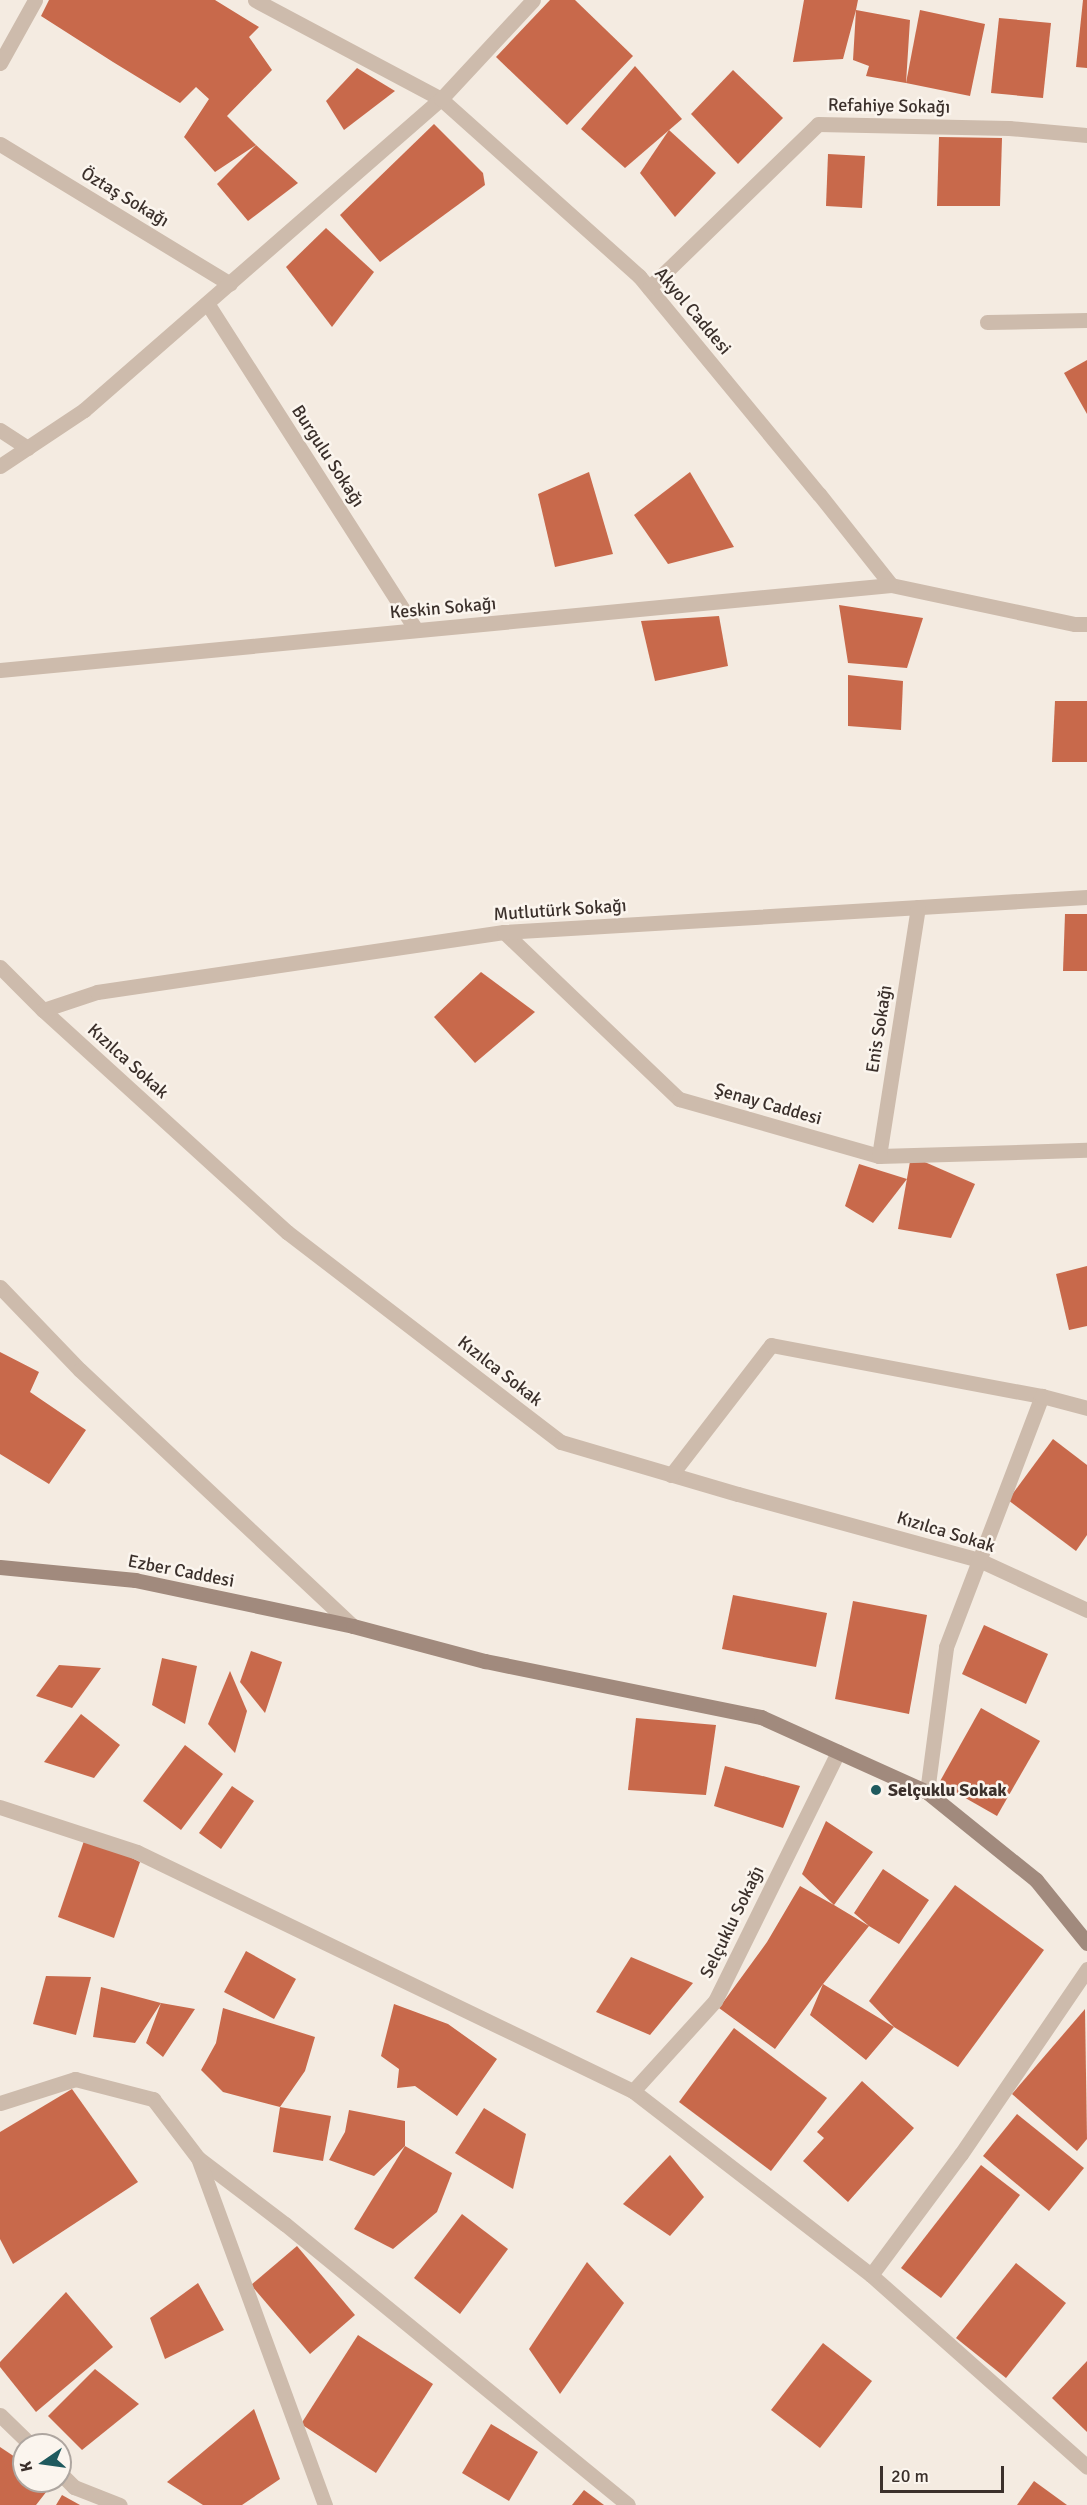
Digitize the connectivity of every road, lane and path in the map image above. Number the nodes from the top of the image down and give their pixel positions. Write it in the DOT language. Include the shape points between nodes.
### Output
graph roads {
  1 [pos="35,0"];
  2 [pos="255,0"];
  3 [pos="533,0"];
  4 [pos="0,63"];
  5 [pos="441,99"];
  6 [pos="1087,135"];
  7 [pos="0,144"];
  8 [pos="230,284"];
  9 [pos="649,288"];
  10 [pos="207,303"];
  11 [pos="1087,320"];
  12 [pos="987,322"];
  13 [pos="0,430"];
  14 [pos="28,448"];
  15 [pos="0,466"];
  16 [pos="891,585"];
  17 [pos="1087,624"];
  18 [pos="416,630"];
  19 [pos="0,669"];
  20 [pos="1087,897"];
  21 [pos="918,907"];
  22 [pos="504,932"];
  23 [pos="0,967"];
  24 [pos="43,1010"];
  25 [pos="1087,1150"];
  26 [pos="879,1156"];
  27 [pos="0,1287"];
  28 [pos="1042,1396"];
  29 [pos="1087,1408"];
  30 [pos="671,1474"];
  31 [pos="979,1560"];
  32 [pos="0,1568"];
  33 [pos="1087,1610"];
  34 [pos="353,1626"];
  35 [pos="838,1752"];
  36 [pos="927,1792"];
  37 [pos="0,1807"];
  38 [pos="1087,1943"];
  39 [pos="1087,1969"];
  40 [pos="633,2091"];
  41 [pos="0,2103"];
  42 [pos="198,2158"];
  43 [pos="871,2275"];
  44 [pos="0,2415"];
  45 [pos="19,2433"];
  46 [pos="1087,2467"];
  47 [pos="72,2485"];
  48 [pos="120,2505"];
  49 [pos="325,2505"];
  50 [pos="628,2505"];
  1 -- 4 [label="street"];
  2 -- 5 [label="street, Akyol Caddesi"];
  3 -- 5 [label="street"];
  5 -- 8 [label="street"];
  5 -- 9 [label="street, Akyol Caddesi"];
  6 -- 9 [label="street, Refahiye Sokağı" via="1009,128 818,124"];
  7 -- 8 [label="street, Öztaş Sokağı"];
  8 -- 10 [label="street"];
  9 -- 16 [label="street, Akyol Caddesi"];
  10 -- 14 [label="street" via="84,410"];
  10 -- 18 [label="street, Burgulu Sokağı"];
  11 -- 12 [label="street"];
  13 -- 14 [label="street"];
  14 -- 15 [label="street"];
  16 -- 17 [label="street"];
  16 -- 18 [label="street, Keskin Sokağı"];
  18 -- 19 [label="street, Keskin Sokağı"];
  20 -- 21 [label="street, Mutlutürk Sokağı"];
  21 -- 22 [label="street, Mutlutürk Sokağı"];
  21 -- 26 [label="street, Enis Sokağı"];
  22 -- 24 [label="street, Mutlutürk Sokağı" via="97,992"];
  22 -- 26 [label="street, Şenay Caddesi" via="679,1099"];
  23 -- 24 [label="street, Kızılca Sokak"];
  24 -- 30 [label="street, Kızılca Sokak" via="287,1232 561,1442"];
  25 -- 26 [label="street, Şenay Caddesi"];
  27 -- 34 [label="street" via="80,1370"];
  28 -- 29 [label="street"];
  28 -- 30 [label="street" via="771,1345"];
  28 -- 31 [label="street"];
  30 -- 31 [label="street, Kızılca Sokak"];
  31 -- 33 [label="street, Kızılca Sokak"];
  31 -- 36 [label="street" via="945,1647"];
  32 -- 34 [label="street, Ezber Caddesi" via="135,1580"];
  34 -- 35 [label="street, Ezber Caddesi" via="485,1662 761,1717"];
  35 -- 36 [label="street, Ezber Caddesi"];
  35 -- 40 [label="street, Selçuklu Sokağı" via="715,2001"];
  36 -- 38 [label="street, Ezber Caddesi" via="1036,1880"];
  37 -- 40 [label="street" via="137,1852"];
  39 -- 43 [label="street" via="961,2154"];
  40 -- 43 [label="street"];
  41 -- 42 [label="street" via="75,2079 153,2099"];
  42 -- 49 [label="street"];
  42 -- 50 [label="street" via="285,2224"];
  43 -- 46 [label="street"];
  44 -- 45 [label="street"];
  47 -- 48 [label="street"];
}
